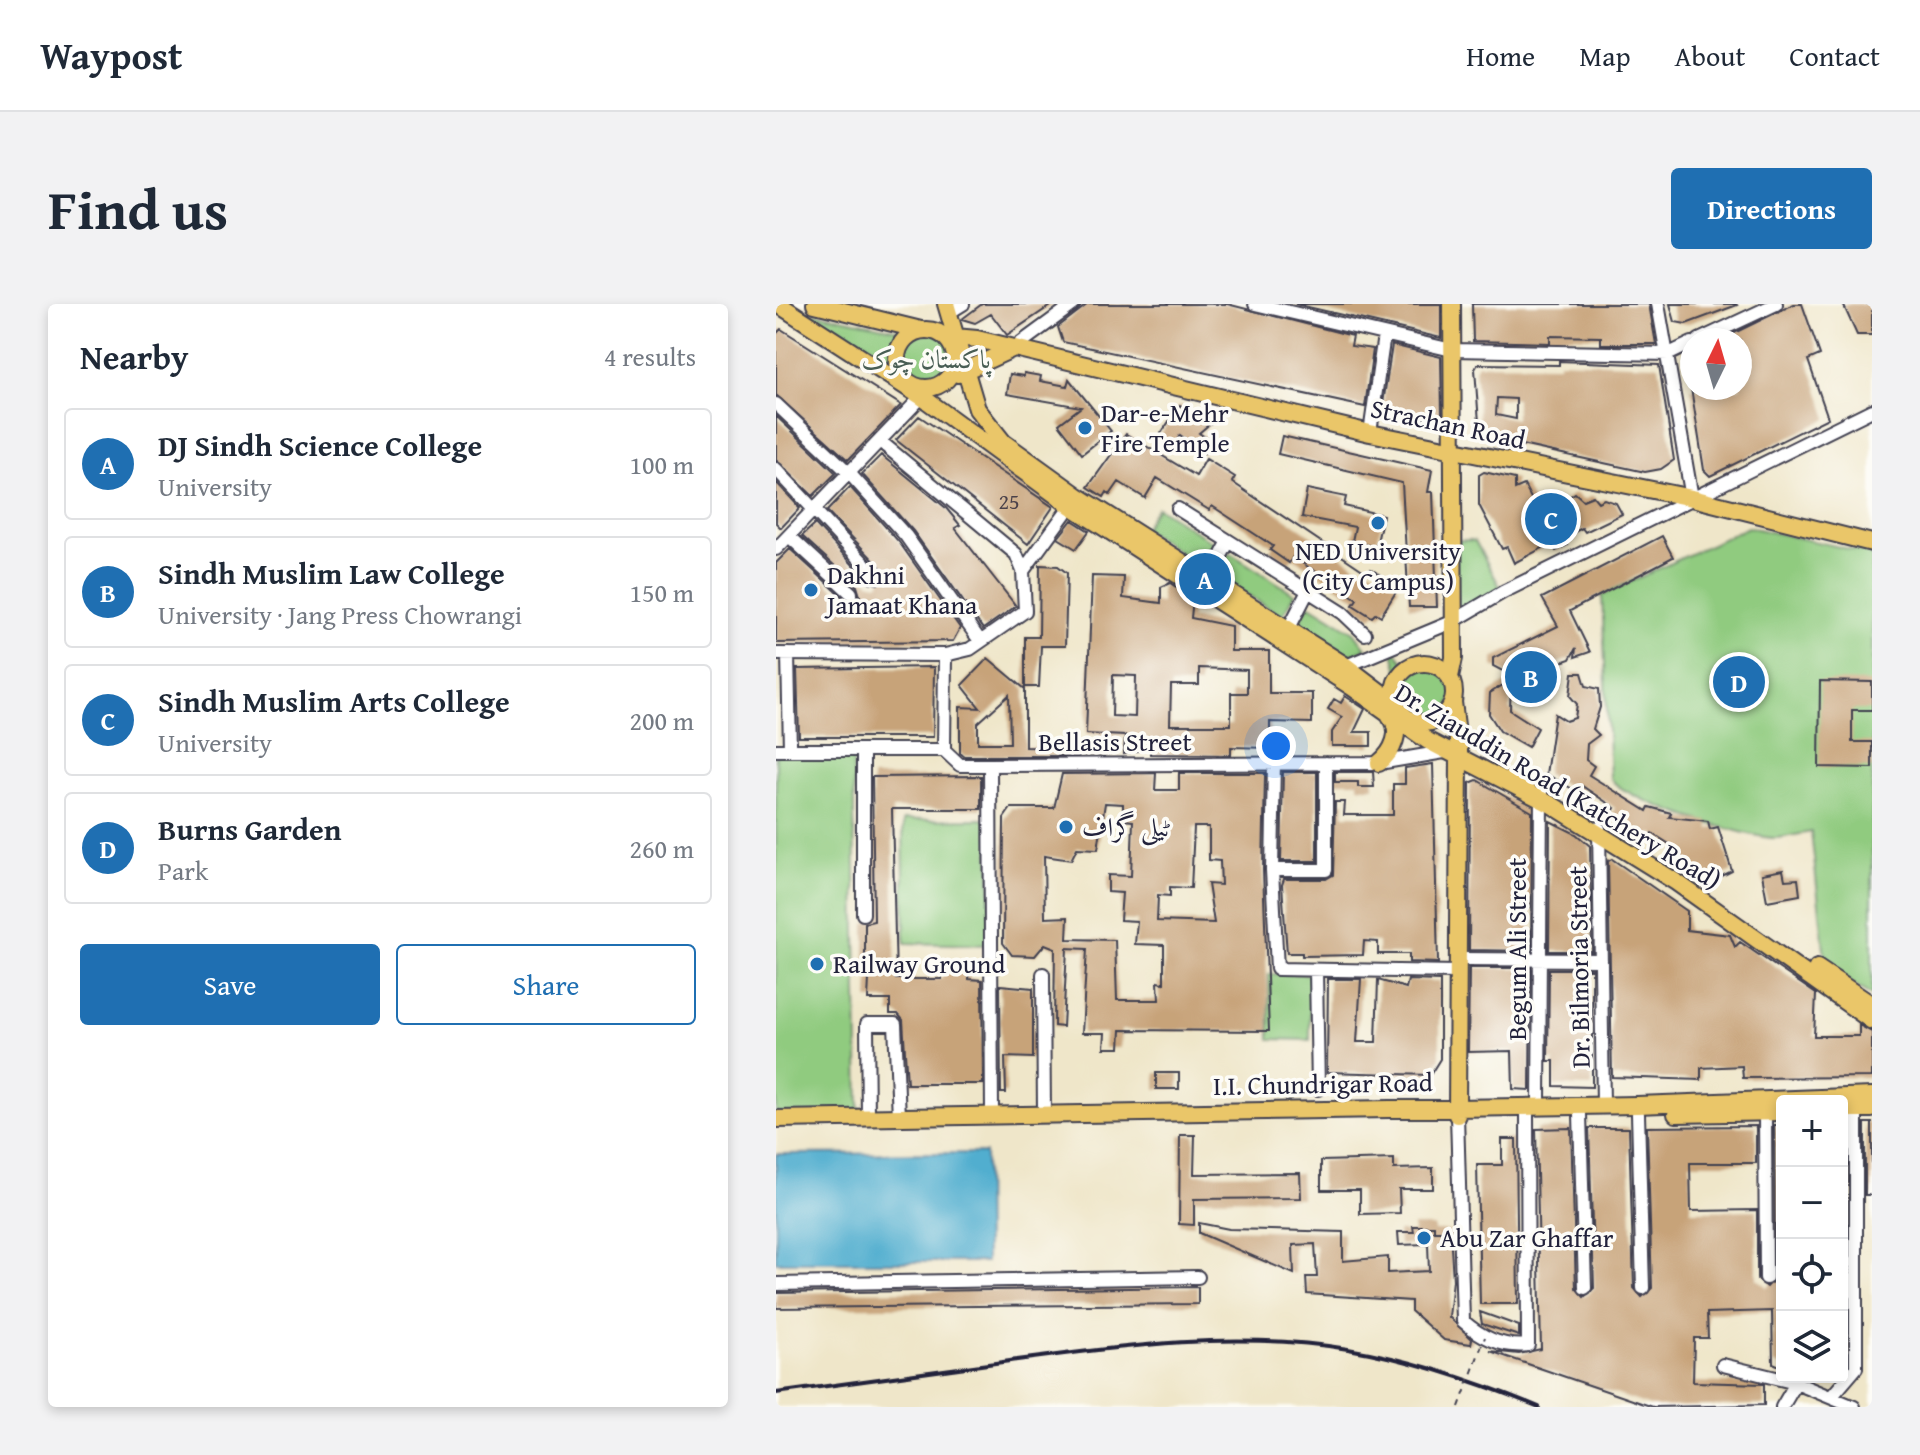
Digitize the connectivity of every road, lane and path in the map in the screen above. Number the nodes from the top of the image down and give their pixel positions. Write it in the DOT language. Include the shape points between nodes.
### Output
graph roads {
  1 [pos="778,304"];
  2 [pos="815,304"];
  3 [pos="1074,304"];
  4 [pos="1255,304"];
  5 [pos="1452,304"];
  6 [pos="1658,304"];
  7 [pos="1776,304"];
  8 [pos="953,307"];
  9 [pos="859,309"];
  10 [pos="1725,328"];
  11 [pos="921,330"];
  12 [pos="1384,335"];
  13 [pos="951,336"];
  14 [pos="1014,348"];
  15 [pos="1680,349"];
  16 [pos="1452,350"];
  17 [pos="1669,354"];
  18 [pos="968,370"];
  19 [pos="950,376"];
  20 [pos="926,393"];
  21 [pos="776,404"];
  22 [pos="1872,410"];
  23 [pos="1370,433"];
  24 [pos="881,442"];
  25 [pos="1453,450"];
  26 [pos="776,469"];
  27 [pos="850,474"];
  28 [pos="1692,498"];
  29 [pos="1075,501"];
  30 [pos="816,508"];
  31 [pos="1178,509"];
  32 [pos="776,528"];
  33 [pos="788,537"];
  34 [pos="1229,541"];
  35 [pos="1872,543"];
  36 [pos="776,549"];
  37 [pos="1023,571"];
  38 [pos="875,575"];
  39 [pos="1209,578"];
  40 [pos="1308,591"];
  41 [pos="851,593"];
  42 [pos="1452,622"];
  43 [pos="1289,628"];
  44 [pos="1365,634"];
  45 [pos="980,641"];
  46 [pos="782,654"];
  47 [pos="945,655"];
  48 [pos="1346,666"];
  49 [pos="1450,677"];
  50 [pos="1453,702"];
  51 [pos="1399,714"];
  52 [pos="776,750"];
  53 [pos="790,750"];
  54 [pos="863,750"];
  55 [pos="944,750"];
  56 [pos="1456,752"];
  57 [pos="1274,763"];
  58 [pos="1326,763"];
  59 [pos="1379,763"];
  60 [pos="990,765"];
  61 [pos="1541,796"];
  62 [pos="1599,832"];
  63 [pos="1272,870"];
  64 [pos="863,914"];
  65 [pos="1538,960"];
  66 [pos="1601,960"];
  67 [pos="1458,966"];
  68 [pos="1316,970"];
  69 [pos="1043,974"];
  70 [pos="1872,1005"];
  71 [pos="1872,1021"];
  72 [pos="1318,1089"];
  73 [pos="1872,1096"];
  74 [pos="1603,1105"];
  75 [pos="1857,1109"];
  76 [pos="1457,1110"];
  77 [pos="1533,1110"];
  78 [pos="1776,1112"];
  79 [pos="1765,1113"];
  80 [pos="1044,1114"];
  81 [pos="1580,1114"];
  82 [pos="1638,1114"];
  83 [pos="992,1115"];
  84 [pos="868,1117"];
  85 [pos="899,1117"];
  86 [pos="776,1119"];
  87 [pos="776,1129"];
  88 [pos="1198,1277"];
  89 [pos="1766,1278"];
  90 [pos="776,1284"];
  91 [pos="1585,1288"];
  92 [pos="1643,1288"];
  93 [pos="1485,1337"];
  94 [pos="1723,1365"];
  95 [pos="1856,1368"];
  96 [pos="1872,1368"];
  97 [pos="1776,1378"];
  98 [pos="1796,1383"];
  99 [pos="1832,1396"];
  100 [pos="1459,1407"];
  101 [pos="1782,1407"];
  102 [pos="1854,1407"];
  1 -- 20 [label="main road, Dr. Ziauddin Road (Katchery Road)"];
  2 -- 9 [label="main road"];
  3 -- 14 [label="street"];
  4 -- 12 [label="street"];
  5 -- 16 [label="main road"];
  6 -- 17 [label="street"];
  7 -- 10 [label="street"];
  8 -- 13 [label="main road"];
  9 -- 11 [label="main road"];
  11 -- 13 [label="main road"];
  11 -- 20 [label="main road" via="900,346 897,364 906,381"];
  12 -- 16 [label="street"];
  12 -- 23 [label="street"];
  13 -- 14 [label="main road, Strachan Road"];
  13 -- 18 [label="main road, Dr. Ziauddin Road (Katchery Road)"];
  13 -- 19 [label="main road" via="955,355"];
  14 -- 18 [label="main road"];
  14 -- 23 [label="main road, Strachan Road"];
  15 -- 17 [label="street"];
  16 -- 17 [label="street"];
  16 -- 25 [label="main road"];
  17 -- 28 [label="street"];
  18 -- 19 [label="main road"];
  18 -- 29 [label="main road, Dr. Ziauddin Road (Katchery Road)" via="977,409 1003,442"];
  19 -- 20 [label="main road"];
  20 -- 24 [label="street"];
  20 -- 29 [label="main road, Dr. Ziauddin Road (Katchery Road)"];
  21 -- 27 [label="street"];
  22 -- 28 [label="street"];
  23 -- 25 [label="main road, Strachan Road"];
  24 -- 27 [label="street"];
  24 -- 37 [label="street" via="1016,554"];
  25 -- 28 [label="main road, Strachan Road"];
  25 -- 42 [label="main road"];
  26 -- 30 [label="street"];
  27 -- 30 [label="street"];
  27 -- 45 [label="street" via="906,536"];
  28 -- 35 [label="main road, Strachan Road"];
  28 -- 42 [label="street"];
  29 -- 37 [label="street"];
  29 -- 39 [label="main road, Dr. Ziauddin Road (Katchery Road)"];
  29 -- 51 [label="main road, Dr. Ziauddin Road (Katchery Road)"];
  30 -- 33 [label="street"];
  30 -- 38 [label="street"];
  31 -- 34 [label="street"];
  32 -- 33 [label="street"];
  33 -- 36 [label="street"];
  33 -- 41 [label="street"];
  34 -- 39 [label="street"];
  34 -- 40 [label="street"];
  37 -- 45 [label="street" via="1025,611"];
  39 -- 43 [label="main road, Dr. Ziauddin Road (Katchery Road)"];
  40 -- 43 [label="street"];
  40 -- 44 [label="street"];
  42 -- 48 [label="street"];
  42 -- 49 [label="main road"];
  43 -- 48 [label="main road, Dr. Ziauddin Road (Katchery Road)"];
  45 -- 47 [label="street"];
  46 -- 47 [label="street"];
  46 -- 53 [label="street"];
  47 -- 55 [label="street"];
  48 -- 51 [label="main road, Dr. Ziauddin Road (Katchery Road)" via="1388,698"];
  49 -- 50 [label="main road"];
  49 -- 51 [label="main road" via="1428,663 1413,665 1396,683"];
  50 -- 51 [label="main road" via="1436,721"];
  50 -- 56 [label="main road"];
  51 -- 56 [label="main road, Dr. Ziauddin Road (Katchery Road)"];
  51 -- 59 [label="main road" via="1389,753"];
  52 -- 53 [label="street, Bellasis Street"];
  53 -- 54 [label="street, Bellasis Street"];
  54 -- 55 [label="street, Bellasis Street"];
  54 -- 64 [label="street"];
  55 -- 60 [label="street, Bellasis Street" via="960,765"];
  56 -- 59 [label="street, Bellasis Street"];
  56 -- 61 [label="main road, Dr. Ziauddin Road (Katchery Road)"];
  56 -- 67 [label="main road"];
  57 -- 58 [label="street, Bellasis Street"];
  57 -- 60 [label="street, Bellasis Street"];
  57 -- 63 [label="street"];
  58 -- 59 [label="street, Bellasis Street"];
  58 -- 63 [label="street" via="1326,870"];
  60 -- 83 [label="street"];
  61 -- 62 [label="main road, Dr. Ziauddin Road (Katchery Road)"];
  61 -- 65 [label="street, Begum Ali Street"];
  62 -- 66 [label="street, Dr. Bilmoria Street"];
  62 -- 70 [label="main road, Dr. Ziauddin Road (Katchery Road)" via="1681,878"];
  62 -- 71 [label="main road, Dr. Ziauddin Road (Katchery Road)"];
  63 -- 68 [label="street" via="1277,969"];
  65 -- 66 [label="street"];
  65 -- 67 [label="street"];
  65 -- 77 [label="street, Begum Ali Street"];
  66 -- 74 [label="street, Dr. Bilmoria Street"];
  67 -- 68 [label="street"];
  67 -- 76 [label="main road"];
  68 -- 72 [label="street"];
  69 -- 80 [label="street"];
  73 -- 74 [label="main road, I.I. Chundrigar Road"];
  74 -- 77 [label="main road, I.I. Chundrigar Road"];
  75 -- 95 [label="street"];
  76 -- 77 [label="main road, I.I. Chundrigar Road"];
  76 -- 80 [label="main road, I.I. Chundrigar Road"];
  76 -- 87 [label="main road, I.I. Chundrigar Road"];
  76 -- 93 [label="street" via="1463,1321"];
  77 -- 81 [label="main road, I.I. Chundrigar Road"];
  77 -- 93 [label="street, Begum Ali Street" via="1528,1345 1515,1347"];
  78 -- 79 [label="main road, I.I. Chundrigar Road"];
  79 -- 82 [label="main road, I.I. Chundrigar Road"];
  79 -- 89 [label="street"];
  80 -- 83 [label="main road, I.I. Chundrigar Road"];
  81 -- 82 [label="main road, I.I. Chundrigar Road"];
  81 -- 91 [label="street"];
  82 -- 92 [label="street"];
  83 -- 85 [label="main road, I.I. Chundrigar Road"];
  84 -- 85 [label="main road, I.I. Chundrigar Road"];
  84 -- 85 [label="street" via="867,1024 895,1024"];
  84 -- 86 [label="main road, I.I. Chundrigar Road"];
  88 -- 90 [label="street"];
  93 -- 100 [label="path, bridge"];
  94 -- 97 [label="street"];
  95 -- 96 [label="street"];
  95 -- 99 [label="street"];
  98 -- 99 [label="street"];
  98 -- 101 [label="street"];
  99 -- 102 [label="street"];
}
